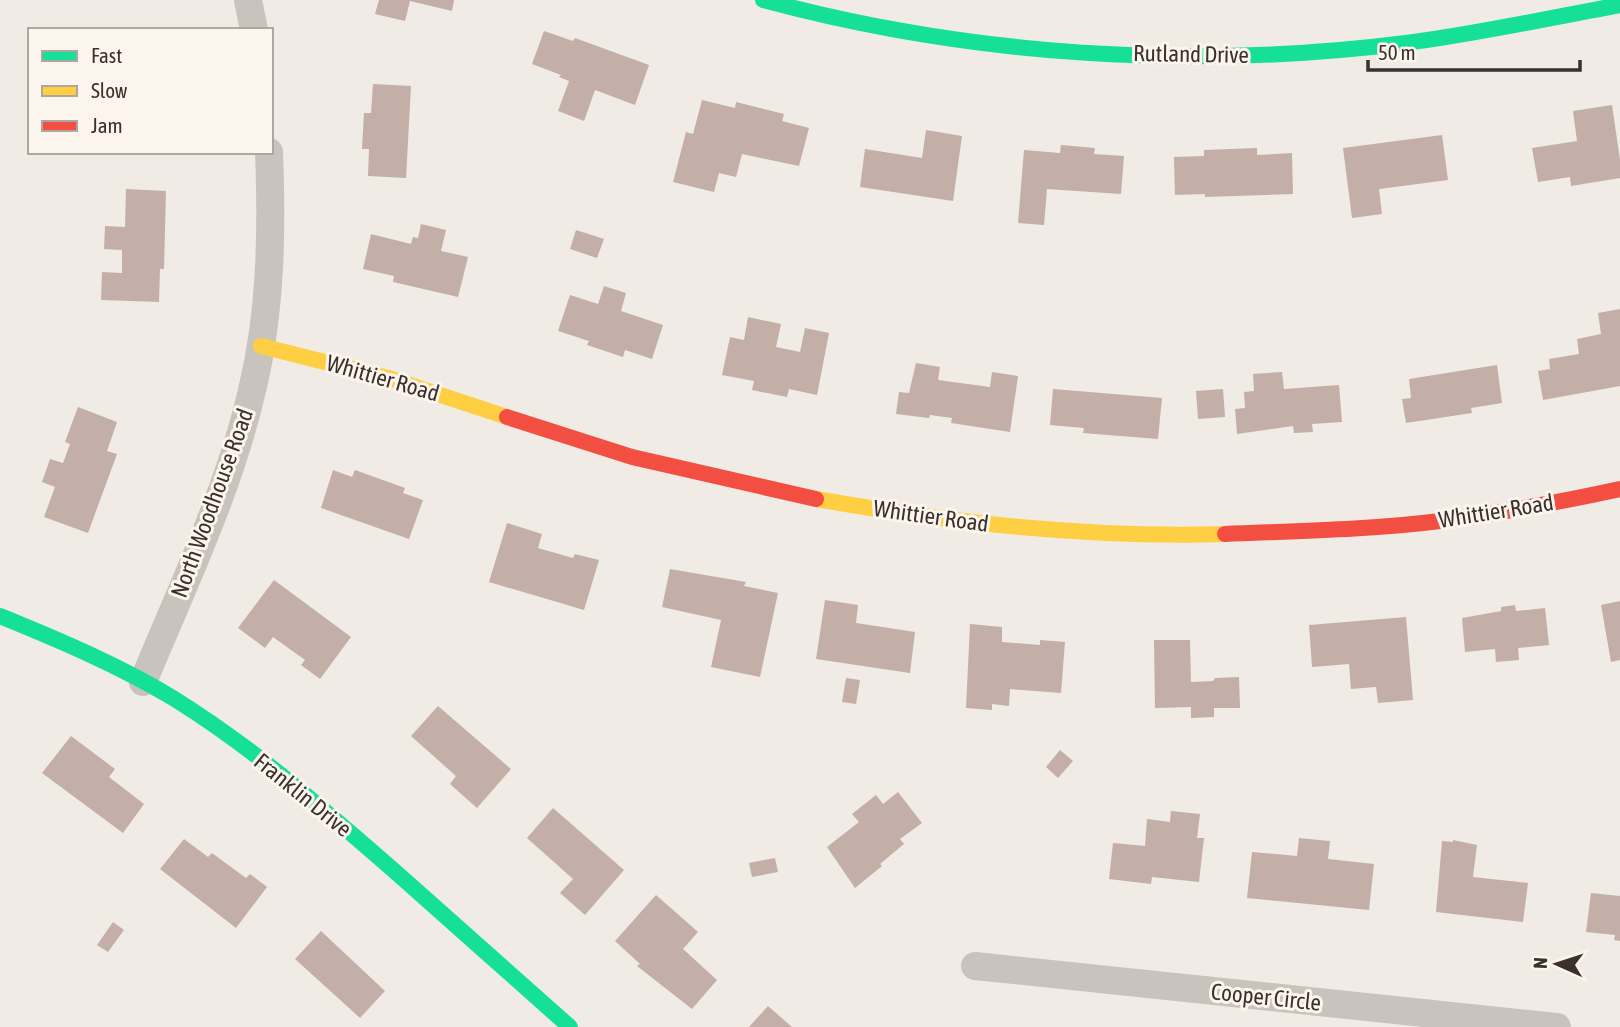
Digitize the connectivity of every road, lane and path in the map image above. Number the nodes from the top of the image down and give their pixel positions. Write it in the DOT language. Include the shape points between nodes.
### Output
graph roads {
  1 [pos="248,0"];
  2 [pos="763,0"];
  3 [pos="1620,5"];
  4 [pos="254,28"];
  5 [pos="269,154"];
  6 [pos="261,346"];
  7 [pos="1620,489"];
  8 [pos="0,616"];
  9 [pos="143,682"];
  10 [pos="975,966"];
  11 [pos="570,1027"];
  12 [pos="1557,1027"];
  1 -- 4 [label="street"];
  2 -- 3 [label="street, Rutland Drive" via="941,38 1056,52 1231,56 1407,43"];
  5 -- 6 [label="street, North Woodhouse Road" via="268,274"];
  6 -- 7 [label="street, Whittier Road" via="349,366 551,434 657,464 784,494 1061,532 1194,536 1348,529 1459,519"];
  6 -- 9 [label="street, North Woodhouse Road" via="235,451"];
  8 -- 9 [label="street, Franklin Drive"];
  9 -- 11 [label="street, Franklin Drive" via="174,699 309,796"];
  10 -- 12 [label="street, Cooper Circle"];
}
